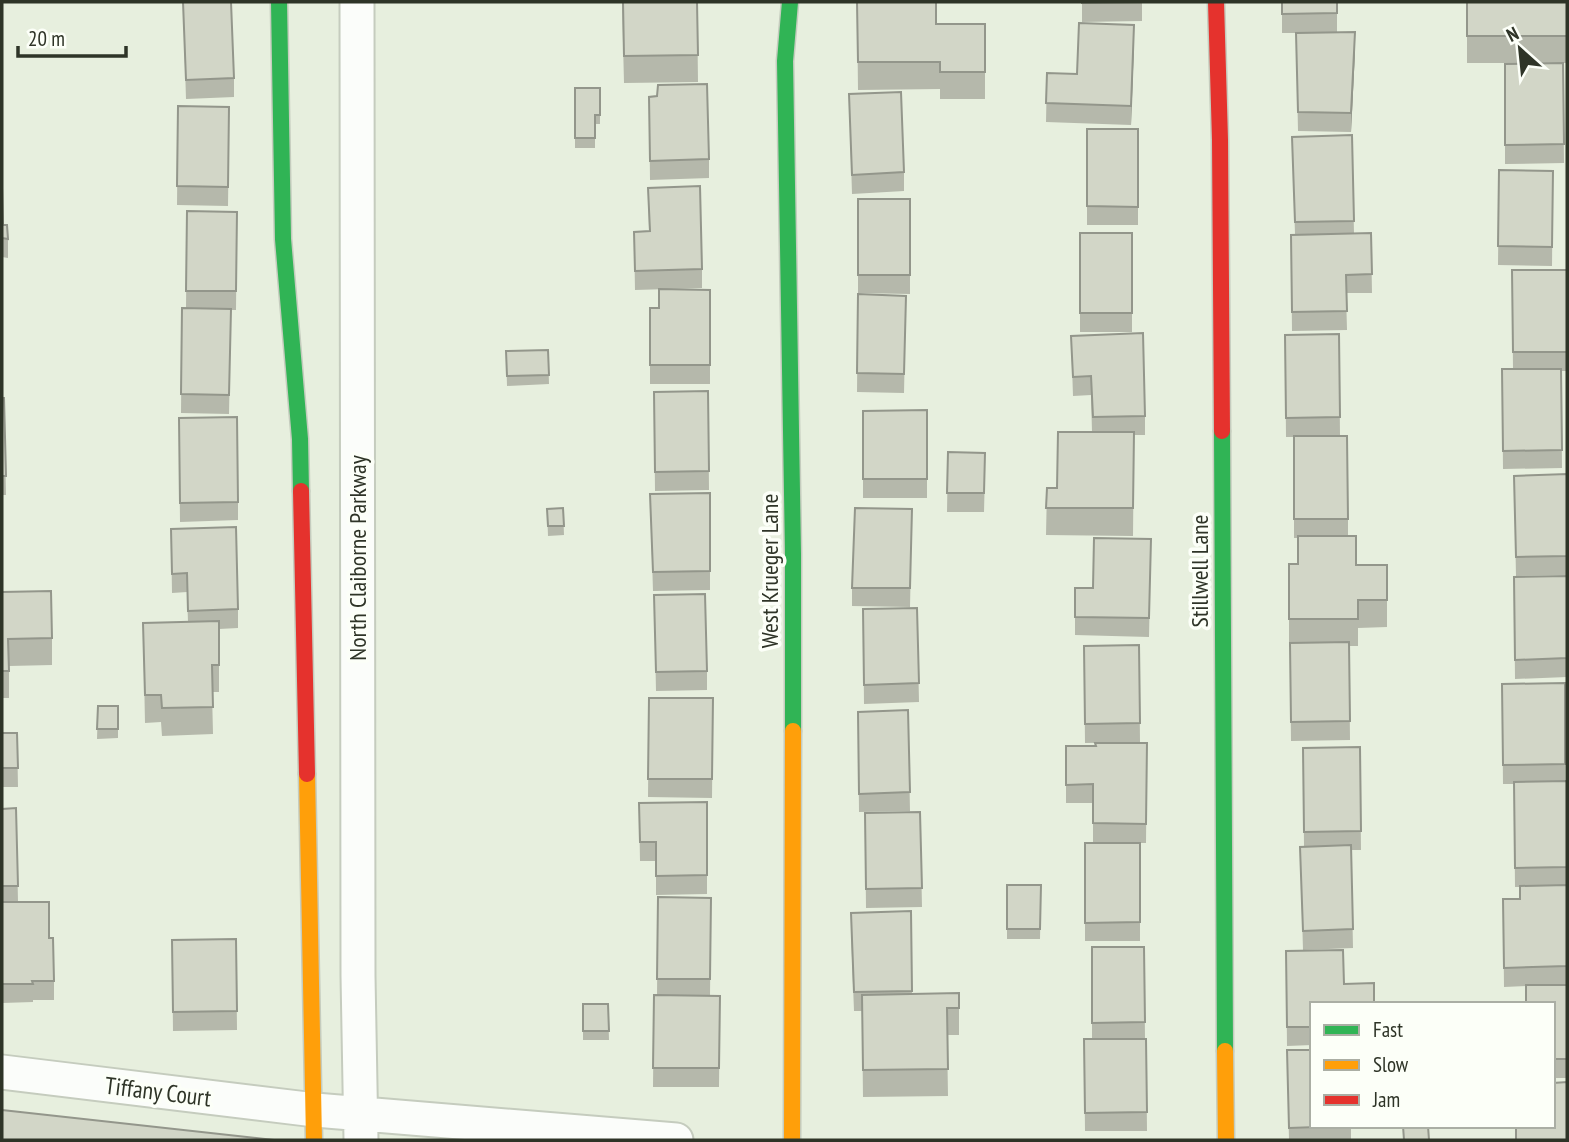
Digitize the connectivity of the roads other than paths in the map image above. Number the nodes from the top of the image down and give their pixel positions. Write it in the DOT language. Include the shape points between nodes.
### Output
graph roads {
  1 [pos="279,2"];
  2 [pos="357,2"];
  3 [pos="790,2"];
  4 [pos="1216,2"];
  5 [pos="2,1072"];
  6 [pos="314,1125"];
  7 [pos="361,1127"];
  8 [pos="676,1140"];
  9 [pos="792,1140"];
  10 [pos="1226,1140"];
  1 -- 6 [label="street" via="283,239 300,439"];
  2 -- 7 [label="street, North Claiborne Parkway"];
  3 -- 9 [label="street, West Krueger Lane" via="785,61 793,554"];
  4 -- 10 [label="street, Stillwell Lane"];
  5 -- 6 [label="street, Tiffany Court"];
  6 -- 7 [label="street, Tiffany Court"];
  7 -- 8 [label="street, Tiffany Court"];
}
